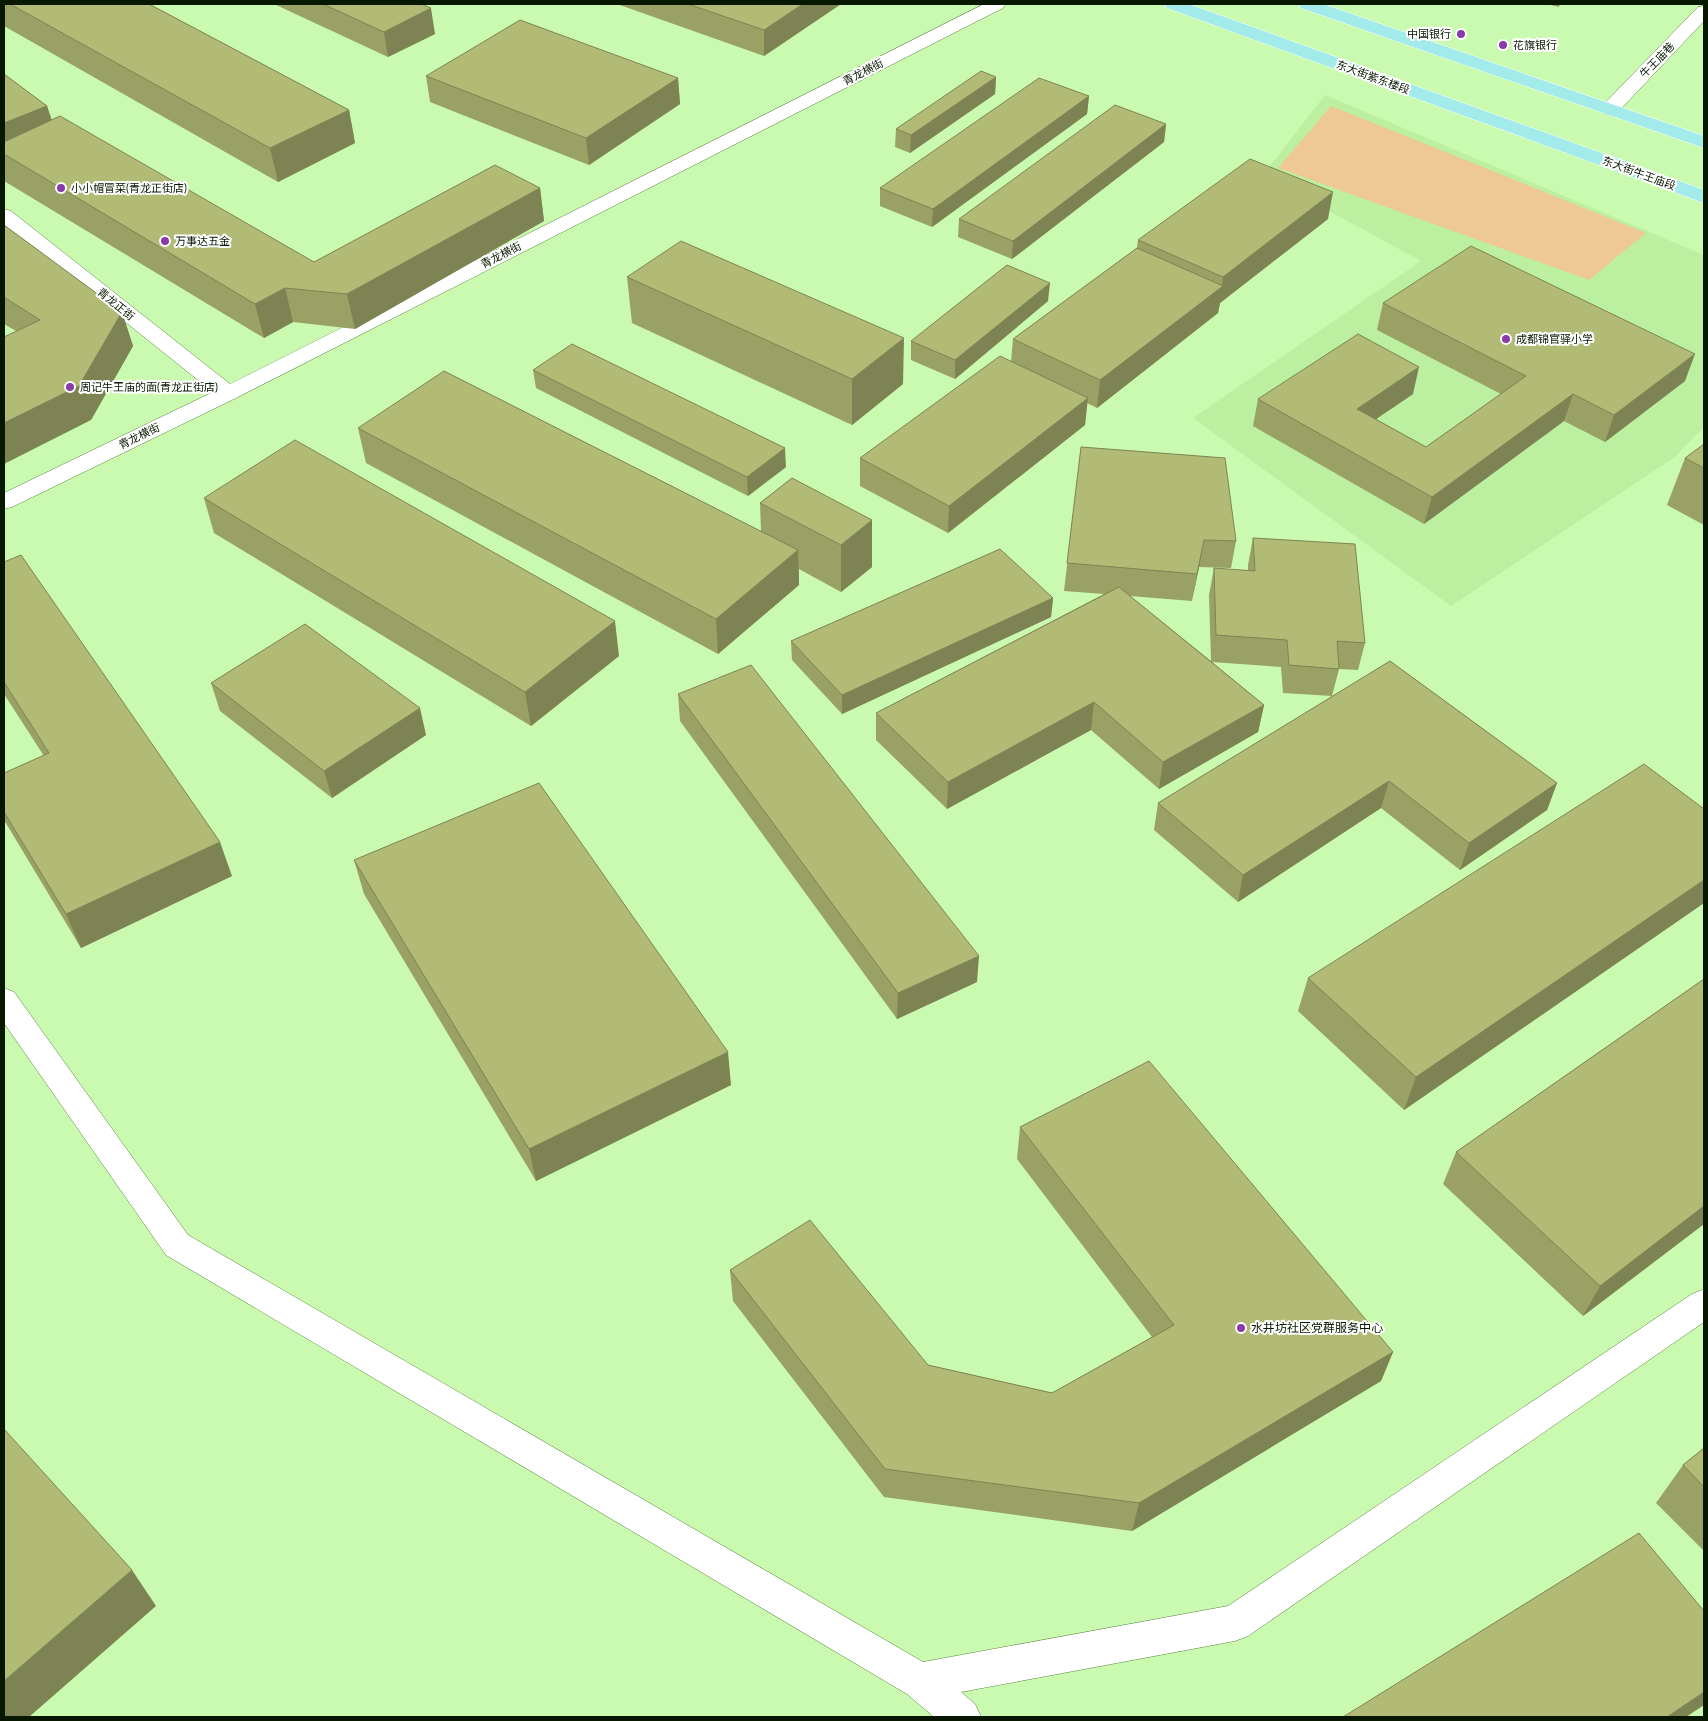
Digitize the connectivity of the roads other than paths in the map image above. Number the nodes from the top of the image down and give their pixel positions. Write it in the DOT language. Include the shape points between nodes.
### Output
graph roads {
  1 [pos="997,4"];
  2 [pos="1173,4"];
  3 [pos="1307,4"];
  4 [pos="1704,11"];
  5 [pos="1610,109"];
  6 [pos="1704,142"];
  7 [pos="1573,150"];
  8 [pos="1704,197"];
  9 [pos="4,215"];
  10 [pos="228,393"];
  11 [pos="4,502"];
  12 [pos="10,1019"];
  13 [pos="1704,1304"];
  14 [pos="920,1681"];
  15 [pos="962,1717"];
  1 -- 10 [label="street, 青龙横街"];
  2 -- 7 [label="main road, 东大街紫东楼段"];
  3 -- 5 [label="main road"];
  4 -- 5 [label="street, 牛王庙巷"];
  5 -- 6 [label="main road"];
  7 -- 8 [label="main road, 东大街牛王庙段"];
  9 -- 10 [label="street, 青龙正街"];
  10 -- 11 [label="street, 青龙横街"];
  12 -- 14 [label="street" via="177,1245"];
  13 -- 14 [label="street" via="1234,1623"];
  14 -- 15 [label="street"];
}
